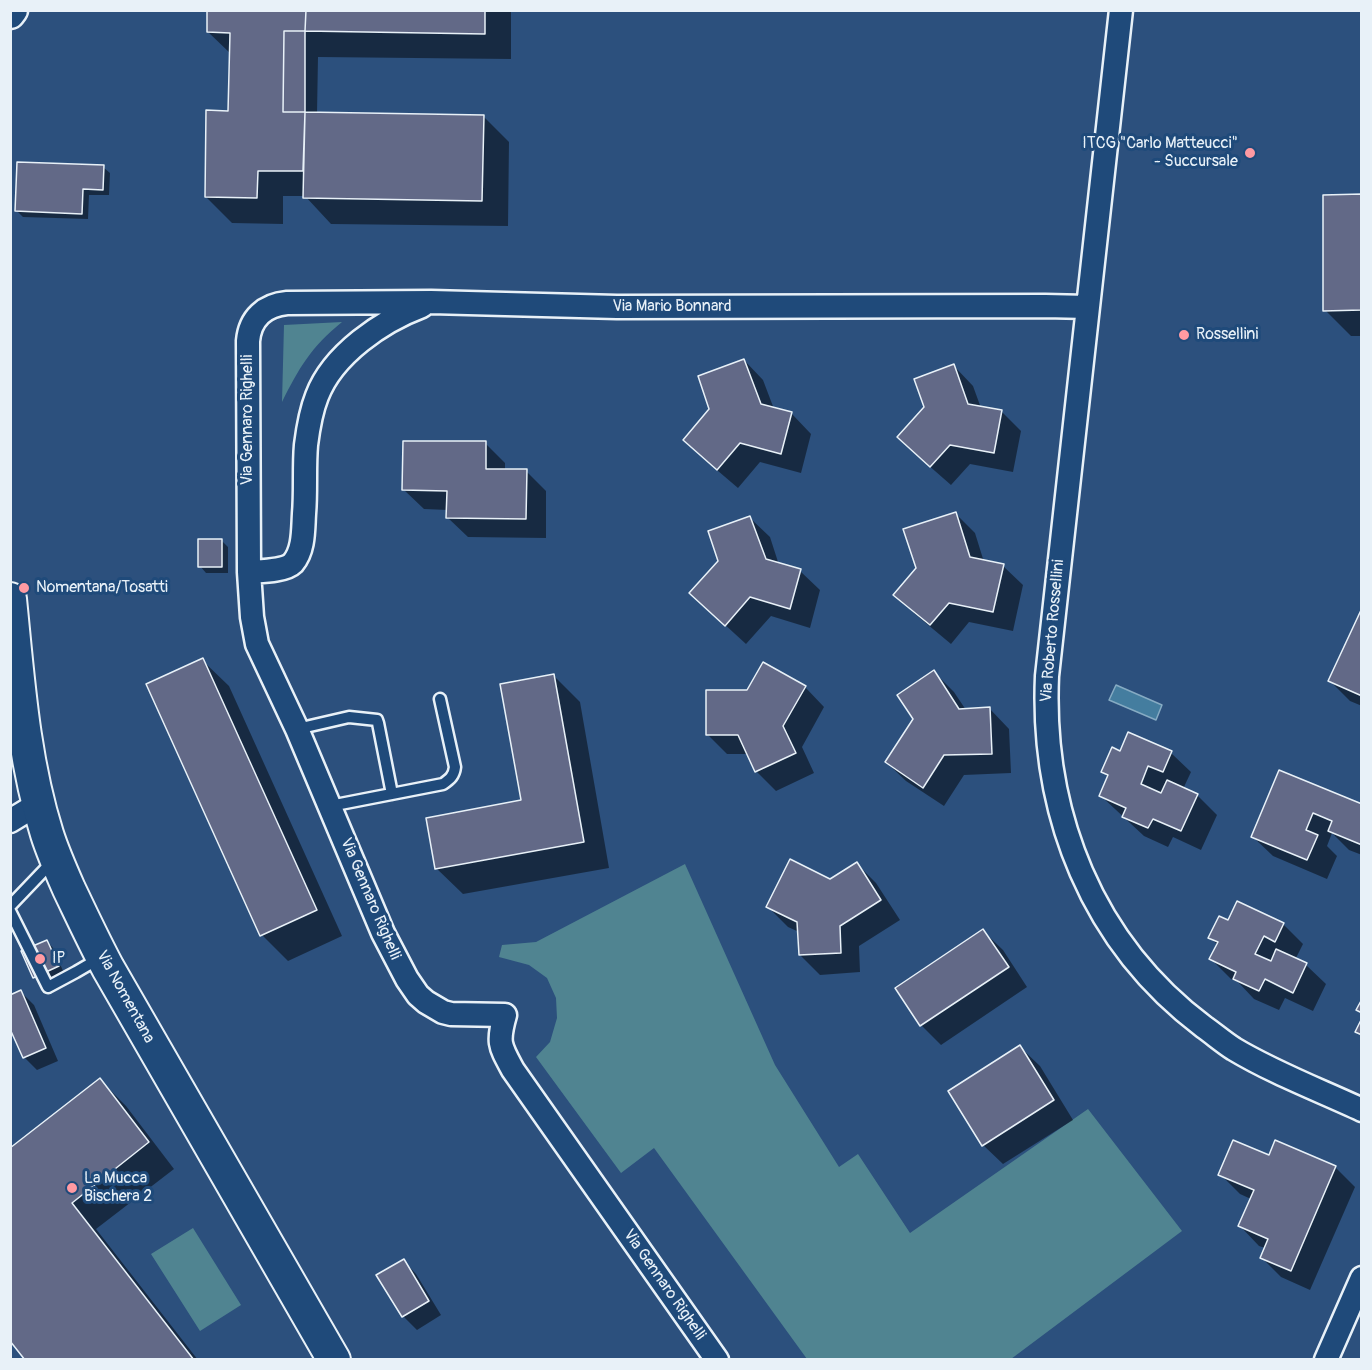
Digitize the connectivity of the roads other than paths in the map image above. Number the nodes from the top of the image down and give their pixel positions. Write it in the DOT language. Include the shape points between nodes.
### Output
graph roads {
  1 [pos="1121,10"];
  2 [pos="431,303"];
  3 [pos="1088,308"];
  4 [pos="260,314"];
  5 [pos="249,572"];
  6 [pos="11,616"];
  7 [pos="15,690"];
  8 [pos="440,699"];
  9 [pos="297,729"];
  10 [pos="392,794"];
  11 [pos="38,804"];
  12 [pos="330,806"];
  13 [pos="10,821"];
  14 [pos="55,858"];
  15 [pos="10,906"];
  16 [pos="10,911"];
  17 [pos="102,956"];
  18 [pos="1362,1110"];
  19 [pos="1362,1278"];
  20 [pos="324,1356"];
  21 [pos="717,1359"];
  22 [pos="1326,1359"];
  1 -- 3 [label="street, Via Roberto Rossellini"];
  2 -- 3 [label="street, Via Mario Bonnard"];
  2 -- 4 [label="street, Via Mario Bonnard" via="287,303"];
  2 -- 5 [label="street" via="380,327 341,359 328,376 316,397 308,429 299,553 289,566"];
  3 -- 18 [label="street, Via Roberto Rossellini" via="1046,692 1049,756 1069,843 1110,927 1162,992 1247,1057"];
  4 -- 5 [label="street, Via Gennaro Righelli" via="248,341"];
  5 -- 9 [label="street, Via Gennaro Righelli" via="257,644"];
  6 -- 7 [label="main road, Via Nomentana"];
  7 -- 11 [label="main road, Via Nomentana"];
  8 -- 10 [label="lane" via="454,774 443,784"];
  9 -- 10 [label="lane" via="349,717 377,720"];
  9 -- 12 [label="street, Via Gennaro Righelli"];
  10 -- 12 [label="lane"];
  11 -- 13 [label="street"];
  11 -- 14 [label="main road, Via Nomentana"];
  12 -- 21 [label="street, Via Gennaro Righelli" via="407,980 418,995 443,1012 505,1015 500,1046 513,1070"];
  14 -- 15 [label="lane"];
  14 -- 17 [label="main road, Via Nomentana"];
  16 -- 17 [label="lane" via="48,987"];
  17 -- 20 [label="main road, Via Nomentana"];
  19 -- 22 [label="street"];
}
